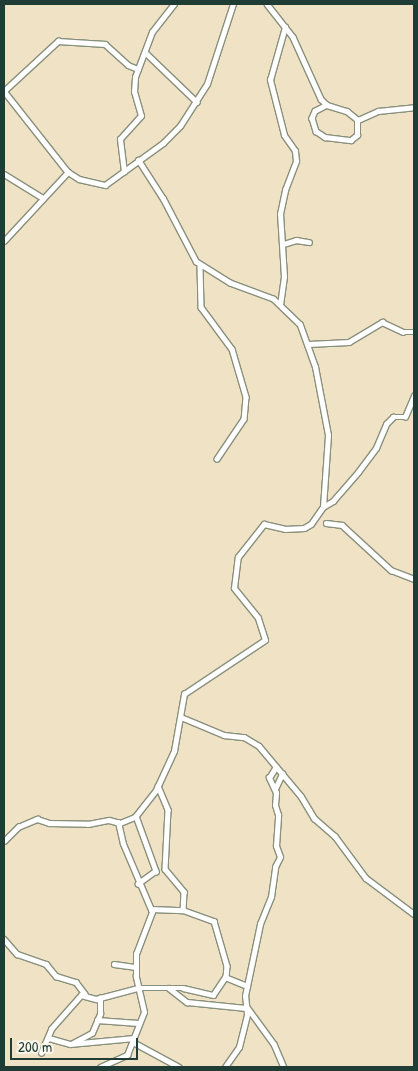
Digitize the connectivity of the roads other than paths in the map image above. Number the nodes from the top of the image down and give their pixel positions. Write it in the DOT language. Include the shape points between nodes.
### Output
graph roads {
  1 [pos="174,4"];
  2 [pos="233,4"];
  3 [pos="267,4"];
  4 [pos="285,27"];
  5 [pos="145,52"];
  6 [pos="138,69"];
  7 [pos="4,91"];
  8 [pos="197,102"];
  9 [pos="328,106"];
  10 [pos="414,107"];
  11 [pos="357,120"];
  12 [pos="138,160"];
  13 [pos="68,172"];
  14 [pos="124,172"];
  15 [pos="4,174"];
  16 [pos="43,198"];
  17 [pos="4,241"];
  18 [pos="309,242"];
  19 [pos="284,244"];
  20 [pos="200,266"];
  21 [pos="280,305"];
  22 [pos="414,332"];
  23 [pos="308,344"];
  24 [pos="414,396"];
  25 [pos="217,459"];
  26 [pos="323,506"];
  27 [pos="326,523"];
  28 [pos="414,579"];
  29 [pos="181,717"];
  30 [pos="276,767"];
  31 [pos="282,774"];
  32 [pos="158,786"];
  33 [pos="275,790"];
  34 [pos="136,816"];
  35 [pos="118,823"];
  36 [pos="4,841"];
  37 [pos="138,884"];
  38 [pos="151,909"];
  39 [pos="183,910"];
  40 [pos="414,914"];
  41 [pos="4,939"];
  42 [pos="6,945"];
  43 [pos="114,964"];
  44 [pos="136,967"];
  45 [pos="226,977"];
  46 [pos="247,986"];
  47 [pos="138,988"];
  48 [pos="169,988"];
  49 [pos="85,994"];
  50 [pos="100,998"];
  51 [pos="246,1007"];
  52 [pos="97,1020"];
  53 [pos="138,1023"];
  54 [pos="49,1038"];
  55 [pos="134,1040"];
  56 [pos="72,1044"];
  57 [pos="41,1053"];
  58 [pos="100,1067"];
  59 [pos="179,1067"];
  60 [pos="224,1067"];
  61 [pos="284,1067"];
  1 -- 5 [label="street" via="156,24"];
  2 -- 8 [label="street" via="210,76"];
  3 -- 4 [label="street"];
  4 -- 9 [label="street" via="298,47 321,99"];
  4 -- 19 [label="street" via="270,77 285,138 296,156 280,214"];
  5 -- 6 [label="street"];
  5 -- 8 [label="street"];
  6 -- 7 [label="street" via="128,65 105,44 58,41"];
  6 -- 14 [label="street" via="134,86 141,116 120,139"];
  7 -- 13 [label="street"];
  8 -- 12 [label="street" via="176,132"];
  9 -- 11 [label="street" via="347,111"];
  9 -- 11 [label="street" via="315,111 312,118 316,131 324,138 351,140 357,135"];
  10 -- 11 [label="street" via="378,111"];
  12 -- 14 [label="street"];
  12 -- 20 [label="street"];
  13 -- 14 [label="street" via="101,186"];
  13 -- 16 [label="street"];
  15 -- 16 [label="street"];
  16 -- 17 [label="street"];
  18 -- 19 [label="street" via="296,240"];
  19 -- 21 [label="street" via="284,290"];
  20 -- 21 [label="street"];
  20 -- 25 [label="street" via="202,307 232,349 246,397 244,419"];
  21 -- 23 [label="street" via="300,325"];
  22 -- 23 [label="street" via="403,332 382,322 350,342"];
  23 -- 26 [label="street" via="328,435"];
  24 -- 26 [label="street" via="404,418 393,417 386,424 376,448 358,472 333,501"];
  26 -- 29 [label="street" via="311,524 304,528 285,529 264,524 238,557 234,588 258,618 264,640 187,692 180,704"];
  27 -- 28 [label="street" via="342,525 390,570"];
  29 -- 30 [label="street" via="224,735 244,737 259,746"];
  29 -- 32 [label="street" via="175,749"];
  30 -- 31 [label="street"];
  30 -- 33 [label="street" via="269,778"];
  31 -- 33 [label="street"];
  31 -- 40 [label="street" via="366,878"];
  32 -- 34 [label="street"];
  32 -- 39 [label="street" via="168,810 165,869 184,892"];
  33 -- 46 [label="street" via="278,815 276,846 280,857 274,867 271,897 260,924"];
  34 -- 35 [label="street"];
  34 -- 37 [label="street" via="156,871"];
  35 -- 36 [label="street" via="49,823 37,819 18,827"];
  35 -- 37 [label="street"];
  37 -- 38 [label="street"];
  38 -- 39 [label="street"];
  38 -- 44 [label="street" via="136,954"];
  39 -- 45 [label="street" via="216,922"];
  41 -- 42 [label="street"];
  42 -- 49 [label="street" via="22,956 46,964 56,976 73,980"];
  43 -- 44 [label="street"];
  44 -- 47 [label="street"];
  45 -- 46 [label="street"];
  45 -- 48 [label="street" via="213,995"];
  46 -- 51 [label="street"];
  47 -- 48 [label="street"];
  47 -- 50 [label="street"];
  47 -- 53 [label="street" via="144,1008"];
  48 -- 51 [label="street" via="187,1002"];
  49 -- 50 [label="street"];
  49 -- 54 [label="street" via="79,996 57,1020"];
  50 -- 52 [label="street"];
  51 -- 60 [label="street" via="239,1046"];
  51 -- 61 [label="street" via="274,1044"];
  52 -- 53 [label="street"];
  52 -- 56 [label="street" via="90,1035"];
  53 -- 55 [label="street"];
  54 -- 56 [label="street"];
  54 -- 57 [label="street"];
  55 -- 56 [label="street"];
  55 -- 58 [label="street" via="124,1058"];
  55 -- 59 [label="street"];
}
